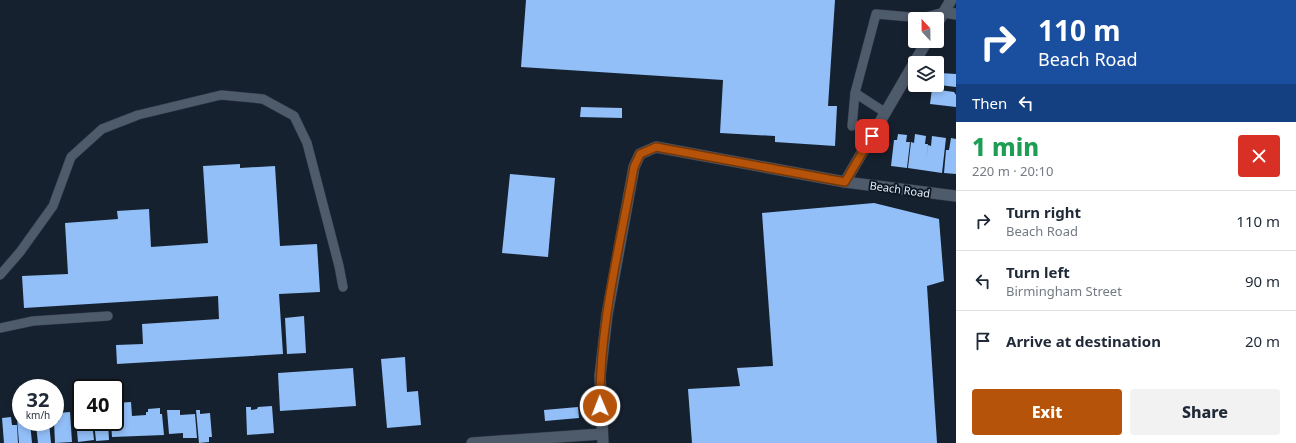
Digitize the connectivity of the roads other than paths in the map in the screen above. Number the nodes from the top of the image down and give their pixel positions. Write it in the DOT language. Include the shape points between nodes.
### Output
graph roads {
  1 [pos="951,0"];
  2 [pos="944,12"];
  3 [pos="956,14"];
  4 [pos="908,17"];
  5 [pos="923,48"];
  6 [pos="855,93"];
  7 [pos="886,113"];
  8 [pos="852,126"];
  9 [pos="845,182"];
  10 [pos="956,196"];
  11 [pos="0,274"];
  12 [pos="343,287"];
  13 [pos="108,316"];
  14 [pos="0,328"];
  15 [pos="602,438"];
  16 [pos="472,443"];
  1 -- 2 [label="street"];
  2 -- 3 [label="street"];
  4 -- 6 [label="lane" via="876,14"];
  5 -- 7 [label="street"];
  6 -- 7 [label="lane"];
  6 -- 8 [label="lane"];
  7 -- 9 [label="street"];
  9 -- 10 [label="street, Beach Road"];
  9 -- 15 [label="street, Beach Road" via="656,147 640,154 632,174 607,315 600,376"];
  11 -- 12 [label="lane" via="20,252 53,206 71,157 102,129 138,115 221,95 262,99 294,116 307,143"];
  13 -- 14 [label="lane" via="33,321"];
  15 -- 16 [label="street"];
}
